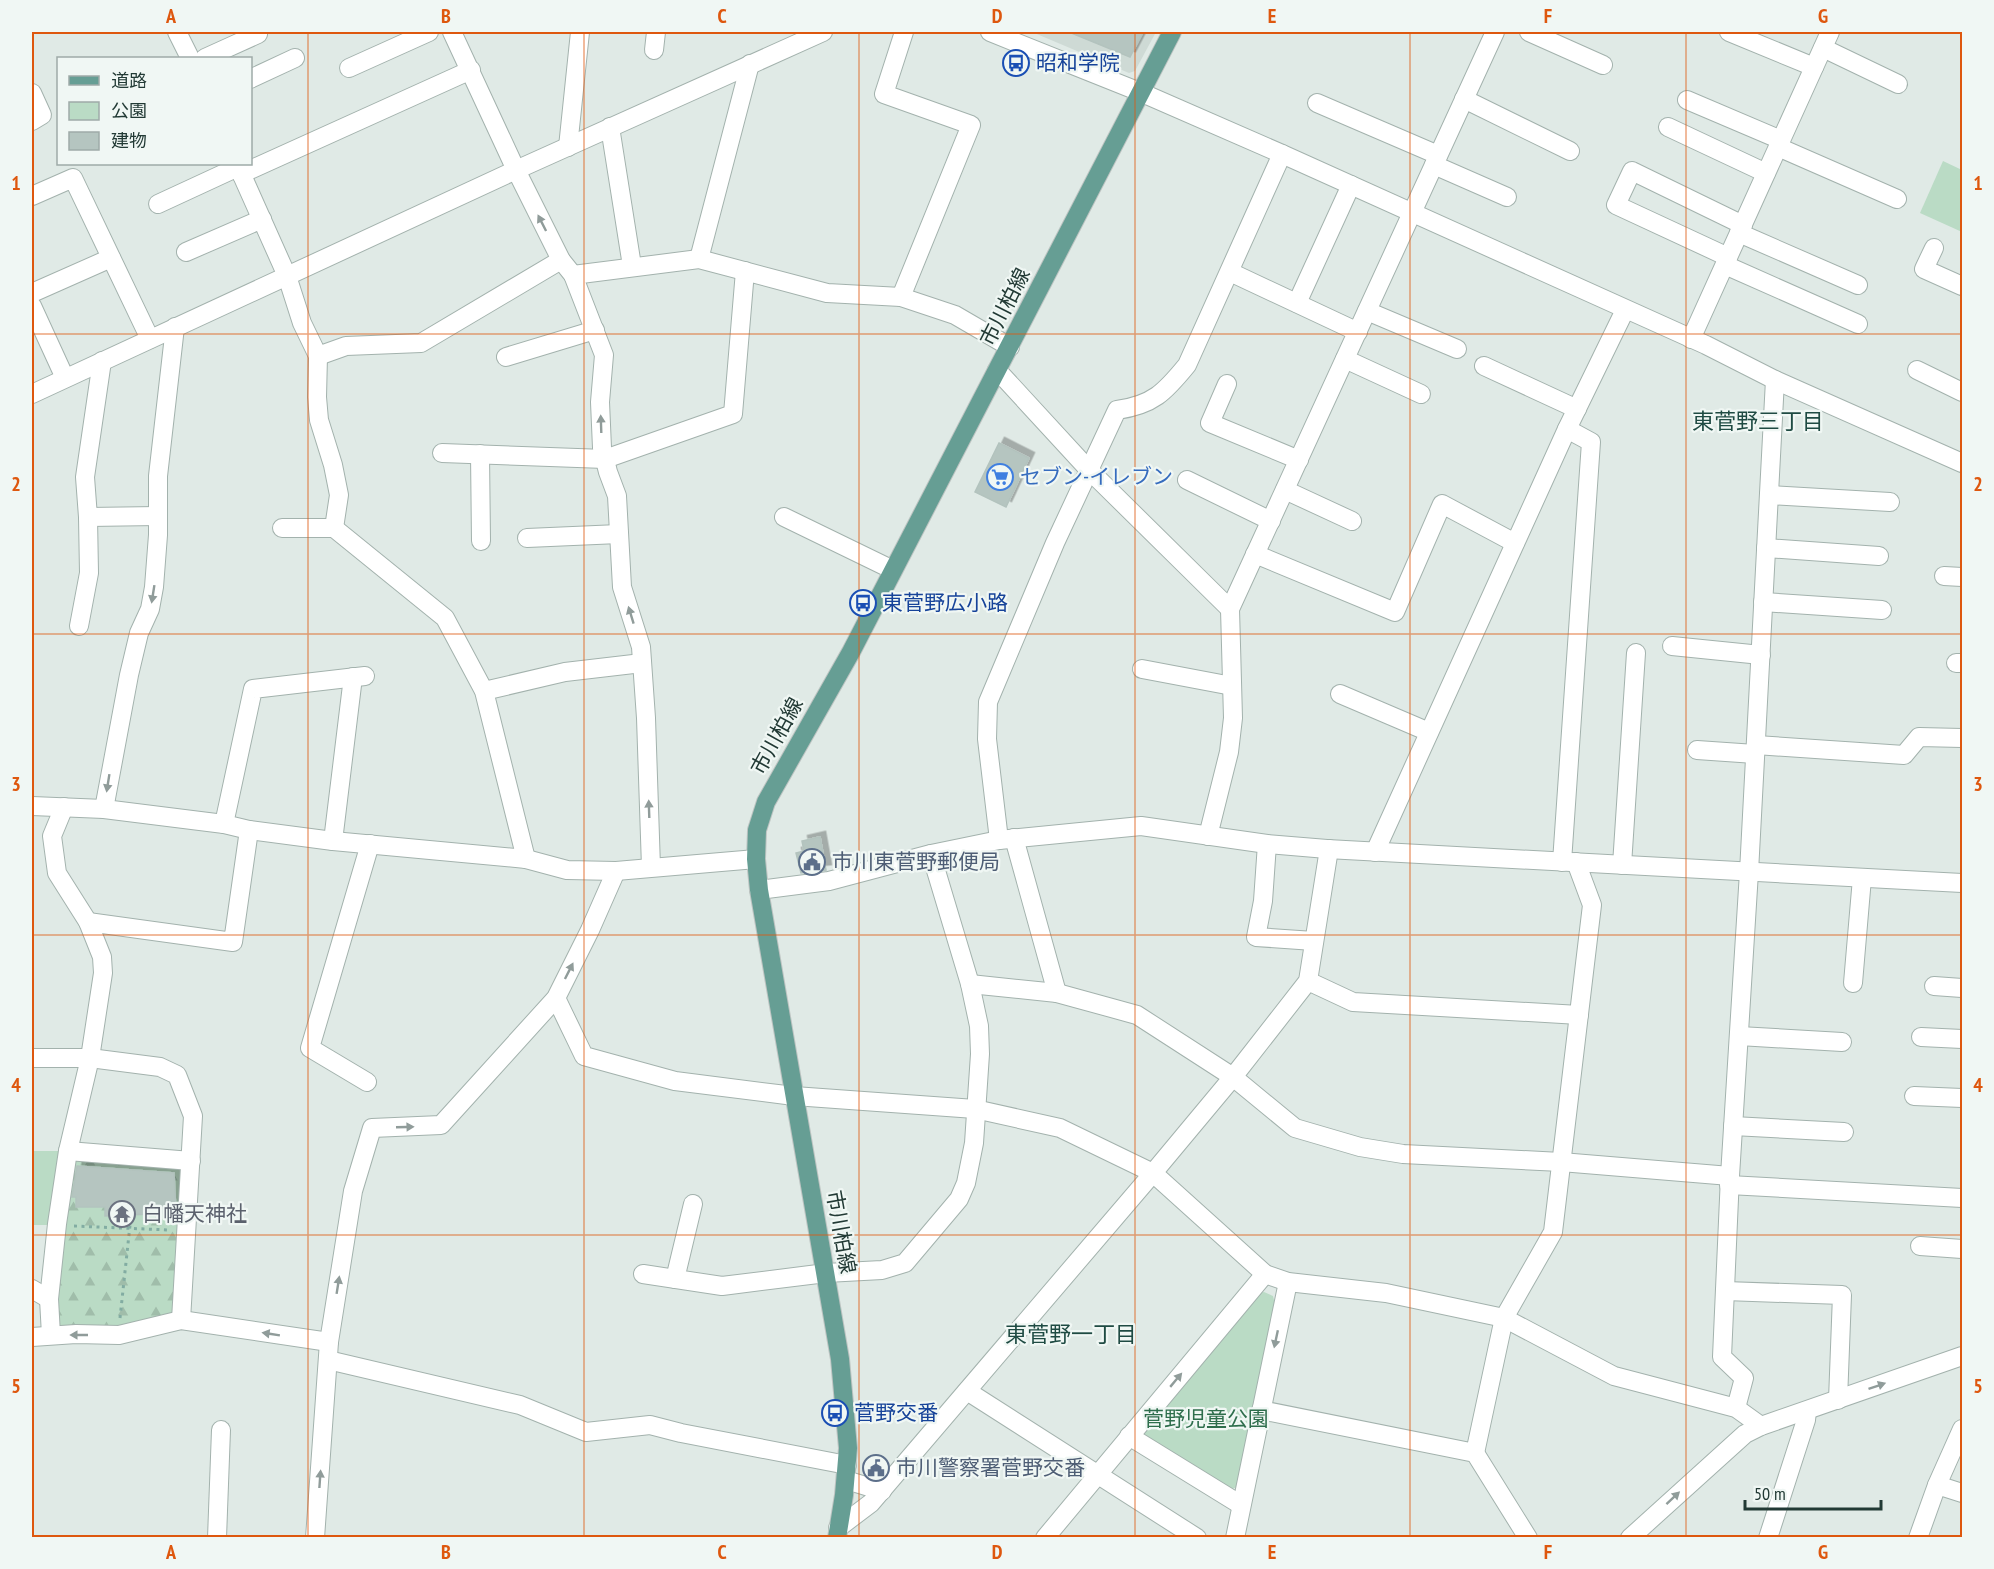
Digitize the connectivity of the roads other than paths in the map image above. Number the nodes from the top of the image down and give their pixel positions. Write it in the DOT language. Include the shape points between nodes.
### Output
graph roads {
  1 [pos="177,32"];
  2 [pos="429,32"];
  3 [pos="452,32"];
  4 [pos="580,32"];
  5 [pos="656,32"];
  6 [pos="824,32"];
  7 [pos="904,32"];
  8 [pos="990,32"];
  9 [pos="1172,32"];
  10 [pos="1529,32"];
  11 [pos="1729,32"];
  12 [pos="1491,33"];
  13 [pos="258,34"];
  14 [pos="1827,40"];
  15 [pos="654,50"];
  16 [pos="189,57"];
  17 [pos="207,57"];
  18 [pos="295,58"];
  19 [pos="750,64"];
  20 [pos="1604,65"];
  21 [pos="1814,67"];
  22 [pos="349,68"];
  23 [pos="471,70"];
  24 [pos="252,78"];
  25 [pos="1898,84"];
  26 [pos="1140,92"];
  27 [pos="32,93"];
  28 [pos="1464,99"];
  29 [pos="1687,100"];
  30 [pos="1317,103"];
  31 [pos="32,121"];
  32 [pos="610,127"];
  33 [pos="1668,127"];
  34 [pos="1779,144"];
  35 [pos="568,147"];
  36 [pos="1570,151"];
  37 [pos="1282,154"];
  38 [pos="1436,160"];
  39 [pos="252,163"];
  40 [pos="239,168"];
  41 [pos="516,170"];
  42 [pos="1766,173"];
  43 [pos="1351,185"];
  44 [pos="32,196"];
  45 [pos="1507,197"];
  46 [pos="1897,199"];
  47 [pos="158,204"];
  48 [pos="1412,213"];
  49 [pos="262,219"];
  50 [pos="1741,229"];
  51 [pos="1934,248"];
  52 [pos="186,252"];
  53 [pos="111,258"];
  54 [pos="699,259"];
  55 [pos="561,260"];
  56 [pos="1726,261"];
  57 [pos="632,266"];
  58 [pos="745,271"];
  59 [pos="1230,272"];
  60 [pos="573,274"];
  61 [pos="287,276"];
  62 [pos="1858,285"];
  63 [pos="1962,286"];
  64 [pos="32,293"];
  65 [pos="901,297"];
  66 [pos="1297,303"];
  67 [pos="32,306"];
  68 [pos="1625,310"];
  69 [pos="1367,311"];
  70 [pos="1858,324"];
  71 [pos="175,327"];
  72 [pos="595,330"];
  73 [pos="1358,332"];
  74 [pos="150,339"];
  75 [pos="1691,339"];
  76 [pos="1010,347"];
  77 [pos="1457,349"];
  78 [pos="318,356"];
  79 [pos="506,357"];
  80 [pos="1345,359"];
  81 [pos="102,361"];
  82 [pos="1484,366"];
  83 [pos="997,370"];
  84 [pos="1917,370"];
  85 [pos="65,378"];
  86 [pos="1775,380"];
  87 [pos="1227,384"];
  88 [pos="1962,392"];
  89 [pos="32,394"];
  90 [pos="1421,394"];
  91 [pos="1577,409"];
  92 [pos="1566,429"];
  93 [pos="442,453"];
  94 [pos="480,454"];
  95 [pos="605,459"];
  96 [pos="1299,460"];
  97 [pos="1962,463"];
  98 [pos="1089,470"];
  99 [pos="1187,480"];
  100 [pos="1285,490"];
  101 [pos="1769,495"];
  102 [pos="1890,502"];
  103 [pos="158,516"];
  104 [pos="88,517"];
  105 [pos="784,517"];
  106 [pos="1271,521"];
  107 [pos="1352,521"];
  108 [pos="282,528"];
  109 [pos="334,528"];
  110 [pos="619,534"];
  111 [pos="527,538"];
  112 [pos="481,541"];
  113 [pos="1515,543"];
  114 [pos="1766,548"];
  115 [pos="1255,554"];
  116 [pos="1879,556"];
  117 [pos="893,570"];
  118 [pos="1944,576"];
  119 [pos="1962,577"];
  120 [pos="1763,608"];
  121 [pos="1230,609"];
  122 [pos="1875,616"];
  123 [pos="79,626"];
  124 [pos="1672,646"];
  125 [pos="1636,653"];
  126 [pos="1761,655"];
  127 [pos="642,663"];
  128 [pos="1142,669"];
  129 [pos="1232,686"];
  130 [pos="484,691"];
  131 [pos="1341,694"];
  132 [pos="1429,732"];
  133 [pos="1962,738"];
  134 [pos="1697,750"];
  135 [pos="1756,750"];
  136 [pos="32,806"];
  137 [pos="64,807"];
  138 [pos="104,809"];
  139 [pos="224,824"];
  140 [pos="249,830"];
  141 [pos="1208,836"];
  142 [pos="1006,839"];
  143 [pos="333,841"];
  144 [pos="370,844"];
  145 [pos="1267,844"];
  146 [pos="1329,849"];
  147 [pos="1375,852"];
  148 [pos="931,854"];
  149 [pos="526,858"];
  150 [pos="756,860"];
  151 [pos="1569,862"];
  152 [pos="1622,865"];
  153 [pos="651,867"];
  154 [pos="616,871"];
  155 [pos="1749,872"];
  156 [pos="1862,878"];
  157 [pos="1962,883"];
  158 [pos="759,890"];
  159 [pos="88,922"];
  160 [pos="1314,941"];
  161 [pos="1308,981"];
  162 [pos="1853,983"];
  163 [pos="970,984"];
  164 [pos="1934,986"];
  165 [pos="1962,988"];
  166 [pos="1057,993"];
  167 [pos="556,998"];
  168 [pos="1579,1015"];
  169 [pos="1739,1036"];
  170 [pos="1921,1037"];
  171 [pos="1962,1039"];
  172 [pos="1842,1042"];
  173 [pos="32,1058"];
  174 [pos="90,1058"];
  175 [pos="1233,1077"];
  176 [pos="368,1082"];
  177 [pos="794,1096"];
  178 [pos="1914,1096"];
  179 [pos="1962,1098"];
  180 [pos="975,1109"];
  181 [pos="1733,1126"];
  182 [pos="1844,1132"];
  183 [pos="68,1151"];
  184 [pos="191,1161"];
  185 [pos="1561,1162"];
  186 [pos="1153,1173"];
  187 [pos="1729,1180"];
  188 [pos="1962,1198"];
  189 [pos="693,1204"];
  190 [pos="1920,1246"];
  191 [pos="1962,1250"];
  192 [pos="826,1273"];
  193 [pos="643,1274"];
  194 [pos="1265,1274"];
  195 [pos="675,1280"];
  196 [pos="1288,1282"];
  197 [pos="32,1289"];
  198 [pos="1725,1291"];
  199 [pos="49,1299"];
  200 [pos="1504,1318"];
  201 [pos="181,1320"];
  202 [pos="51,1335"];
  203 [pos="32,1337"];
  204 [pos="329,1351"];
  205 [pos="1962,1356"];
  206 [pos="966,1391"];
  207 [pos="1838,1400"];
  208 [pos="1736,1408"];
  209 [pos="1261,1410"];
  210 [pos="1807,1411"];
  211 [pos="1761,1426"];
  212 [pos="1962,1429"];
  213 [pos="221,1430"];
  214 [pos="1130,1436"];
  215 [pos="1475,1453"];
  216 [pos="846,1472"];
  217 [pos="1097,1474"];
  218 [pos="1937,1485"];
  219 [pos="882,1491"];
  220 [pos="1962,1492"];
  221 [pos="1241,1505"];
  222 [pos="838,1533"];
  223 [pos="217,1538"];
  224 [pos="315,1538"];
  225 [pos="1045,1538"];
  226 [pos="1197,1538"];
  227 [pos="1234,1538"];
  228 [pos="1528,1538"];
  229 [pos="1630,1538"];
  230 [pos="1768,1538"];
  231 [pos="1918,1538"];
  1 -- 16 [label="street"];
  2 -- 22 [label="street"];
  3 -- 23 [label="street"];
  4 -- 35 [label="street"];
  5 -- 15 [label="street"];
  6 -- 19 [label="street"];
  7 -- 65 [label="street" via="884,94 971,125"];
  8 -- 26 [label="street"];
  9 -- 26 [label="main road, 市川柏線"];
  10 -- 20 [label="street"];
  11 -- 21 [label="street"];
  12 -- 28 [label="street"];
  13 -- 17 [label="street"];
  14 -- 21 [label="street"];
  14 -- 25 [label="street"];
  18 -- 24 [label="street"];
  19 -- 32 [label="street"];
  19 -- 54 [label="street"];
  21 -- 34 [label="street"];
  23 -- 39 [label="street"];
  23 -- 41 [label="street"];
  26 -- 37 [label="street"];
  26 -- 76 [label="main road, 市川柏線"];
  27 -- 31 [label="street" via="42,115"];
  28 -- 36 [label="street"];
  28 -- 38 [label="street"];
  29 -- 34 [label="street"];
  30 -- 38 [label="street"];
  32 -- 35 [label="street"];
  32 -- 57 [label="street"];
  33 -- 42 [label="street"];
  34 -- 42 [label="street"];
  34 -- 46 [label="street"];
  35 -- 41 [label="street"];
  37 -- 43 [label="street"];
  37 -- 59 [label="street"];
  38 -- 45 [label="street"];
  38 -- 48 [label="street"];
  40 -- 47 [label="street"];
  40 -- 49 [label="street"];
  55 -- 41 [label="street, one-way"];
  41 -- 61 [label="street"];
  42 -- 50 [label="street"];
  43 -- 48 [label="street"];
  43 -- 66 [label="street"];
  44 -- 53 [label="street" via="73,178"];
  48 -- 68 [label="street"];
  48 -- 69 [label="street"];
  49 -- 52 [label="street"];
  49 -- 61 [label="street"];
  50 -- 56 [label="street"];
  50 -- 56 [label="street" via="1632,171 1616,205"];
  50 -- 62 [label="street"];
  51 -- 63 [label="street" via="1924,269"];
  53 -- 64 [label="street"];
  53 -- 74 [label="street"];
  54 -- 57 [label="street"];
  54 -- 58 [label="street"];
  55 -- 60 [label="street"];
  55 -- 78 [label="street" via="421,343 346,346"];
  56 -- 70 [label="street"];
  56 -- 75 [label="street"];
  57 -- 60 [label="street"];
  58 -- 65 [label="street" via="827,293"];
  58 -- 95 [label="street" via="733,414"];
  59 -- 66 [label="street"];
  59 -- 98 [label="street" via="1187,365 1165,391 1137,407 1117,410"];
  60 -- 72 [label="street"];
  61 -- 71 [label="street"];
  61 -- 78 [label="street"];
  65 -- 76 [label="street" via="955,315"];
  66 -- 73 [label="street"];
  67 -- 85 [label="street"];
  68 -- 75 [label="street"];
  68 -- 91 [label="street"];
  69 -- 73 [label="street"];
  69 -- 77 [label="street"];
  71 -- 74 [label="street"];
  71 -- 103 [label="street" via="158,476"];
  72 -- 79 [label="street"];
  95 -- 72 [label="street, one-way" via="600,402 604,355"];
  73 -- 80 [label="street"];
  74 -- 81 [label="street"];
  75 -- 86 [label="street"];
  76 -- 83 [label="main road, 市川柏線"];
  78 -- 109 [label="street" via="319,420 339,495"];
  80 -- 90 [label="street"];
  80 -- 96 [label="street"];
  81 -- 85 [label="street"];
  81 -- 104 [label="street" via="85,477"];
  82 -- 91 [label="street"];
  83 -- 98 [label="street"];
  83 -- 117 [label="main road, 市川柏線"];
  84 -- 88 [label="street"];
  85 -- 89 [label="street"];
  86 -- 97 [label="street"];
  86 -- 101 [label="street"];
  87 -- 96 [label="street" via="1210,423"];
  91 -- 92 [label="street"];
  92 -- 113 [label="street"];
  92 -- 151 [label="street" via="1591,442"];
  93 -- 94 [label="street"];
  94 -- 95 [label="street"];
  94 -- 112 [label="street"];
  95 -- 110 [label="street" via="617,496"];
  96 -- 100 [label="street"];
  98 -- 121 [label="street"];
  98 -- 142 [label="street" via="988,702 987,739"];
  99 -- 106 [label="street"];
  100 -- 106 [label="street"];
  100 -- 107 [label="street"];
  101 -- 102 [label="street"];
  101 -- 114 [label="street"];
  103 -- 104 [label="street"];
  103 -- 138 [label="street, one-way" via="150,609 129,675"];
  104 -- 123 [label="street" via="89,573"];
  105 -- 117 [label="street"];
  106 -- 115 [label="street"];
  108 -- 109 [label="street"];
  109 -- 130 [label="street" via="445,618"];
  110 -- 111 [label="street"];
  127 -- 110 [label="street, one-way" via="622,587"];
  113 -- 115 [label="street" via="1442,504 1395,612"];
  113 -- 132 [label="street"];
  114 -- 116 [label="street"];
  114 -- 120 [label="street"];
  115 -- 121 [label="street"];
  117 -- 150 [label="main road, 市川柏線" via="766,802 758,830"];
  118 -- 119 [label="street"];
  120 -- 122 [label="street"];
  120 -- 126 [label="street"];
  121 -- 129 [label="street"];
  124 -- 126 [label="street"];
  125 -- 152 [label="street"];
  126 -- 135 [label="street"];
  127 -- 130 [label="street" via="566,672"];
  153 -- 127 [label="street, one-way"];
  128 -- 129 [label="street"];
  129 -- 141 [label="street" via="1229,752"];
  130 -- 149 [label="street"];
  131 -- 132 [label="street"];
  132 -- 147 [label="street"];
  133 -- 135 [label="street" via="1919,736 1904,755"];
  134 -- 135 [label="street"];
  135 -- 155 [label="street"];
  136 -- 137 [label="street"];
  137 -- 138 [label="street"];
  137 -- 159 [label="street" via="52,837 57,873"];
  138 -- 139 [label="street"];
  139 -- 140 [label="street"];
  139 -- 143 [label="street" via="253,688 359,676"];
  140 -- 143 [label="street"];
  140 -- 159 [label="street" via="232,942"];
  141 -- 142 [label="street" via="1141,826"];
  141 -- 145 [label="street"];
  142 -- 148 [label="street"];
  142 -- 166 [label="street"];
  143 -- 144 [label="street"];
  144 -- 149 [label="street"];
  144 -- 176 [label="street" via="310,1048"];
  145 -- 146 [label="street"];
  145 -- 160 [label="street" via="1256,937"];
  146 -- 147 [label="street"];
  146 -- 160 [label="street"];
  147 -- 151 [label="street"];
  148 -- 158 [label="street" via="829,880"];
  148 -- 163 [label="street"];
  149 -- 154 [label="street" via="567,870"];
  150 -- 153 [label="street"];
  150 -- 158 [label="main road, 市川柏線"];
  151 -- 152 [label="street"];
  151 -- 168 [label="street" via="1592,905"];
  152 -- 155 [label="street"];
  153 -- 154 [label="street"];
  167 -- 154 [label="street, one-way"];
  155 -- 156 [label="street"];
  155 -- 169 [label="street"];
  156 -- 157 [label="street"];
  156 -- 162 [label="street"];
  158 -- 177 [label="main road, 市川柏線"];
  159 -- 174 [label="street" via="102,957 103,973"];
  160 -- 161 [label="street"];
  161 -- 168 [label="street" via="1353,1002"];
  161 -- 175 [label="street"];
  163 -- 166 [label="street"];
  163 -- 180 [label="street" via="979,1026"];
  164 -- 165 [label="street"];
  166 -- 175 [label="street" via="1137,1015"];
  167 -- 177 [label="street" via="584,1056 675,1081"];
  204 -- 167 [label="street, one-way" via="353,1191 372,1128 441,1125"];
  168 -- 185 [label="street"];
  169 -- 172 [label="street"];
  169 -- 181 [label="street"];
  170 -- 171 [label="street"];
  173 -- 174 [label="street"];
  174 -- 183 [label="street"];
  174 -- 184 [label="street" via="160,1066 177,1075 193,1116"];
  175 -- 185 [label="street" via="1295,1128 1360,1148"];
  175 -- 186 [label="street"];
  177 -- 180 [label="street"];
  177 -- 192 [label="main road, 市川柏線"];
  178 -- 179 [label="street"];
  180 -- 186 [label="street" via="1060,1128"];
  180 -- 192 [label="street" via="974,1143 959,1199 905,1263 882,1270"];
  181 -- 182 [label="street"];
  181 -- 187 [label="street"];
  183 -- 184 [label="street"];
  183 -- 199 [label="street"];
  184 -- 201 [label="street"];
  185 -- 187 [label="street"];
  185 -- 200 [label="street" via="1553,1232"];
  186 -- 194 [label="street"];
  186 -- 206 [label="street"];
  187 -- 188 [label="street"];
  187 -- 198 [label="street"];
  189 -- 195 [label="street"];
  190 -- 191 [label="street"];
  192 -- 195 [label="street" via="722,1286"];
  192 -- 216 [label="main road, 市川柏線" via="843,1381"];
  193 -- 195 [label="street"];
  194 -- 196 [label="street"];
  214 -- 194 [label="street, one-way"];
  196 -- 200 [label="street" via="1386,1293"];
  196 -- 209 [label="street, one-way"];
  197 -- 199 [label="street"];
  198 -- 207 [label="street" via="1842,1295"];
  198 -- 208 [label="street" via="1722,1357 1744,1378"];
  199 -- 202 [label="street"];
  200 -- 208 [label="street" via="1614,1376"];
  200 -- 215 [label="street"];
  201 -- 202 [label="street, one-way" via="118,1335"];
  204 -- 201 [label="street, one-way"];
  202 -- 203 [label="street"];
  204 -- 216 [label="street" via="520,1405 586,1432 650,1425"];
  224 -- 204 [label="street, one-way"];
  207 -- 205 [label="street, one-way"];
  206 -- 217 [label="street"];
  206 -- 219 [label="street"];
  207 -- 210 [label="street"];
  208 -- 211 [label="street"];
  209 -- 215 [label="street"];
  209 -- 221 [label="street"];
  210 -- 211 [label="street"];
  210 -- 230 [label="street"];
  229 -- 211 [label="street, one-way" via="1744,1434"];
  212 -- 218 [label="street"];
  213 -- 223 [label="street"];
  214 -- 217 [label="street"];
  214 -- 221 [label="street"];
  215 -- 228 [label="street"];
  216 -- 219 [label="street"];
  216 -- 222 [label="main road, 市川柏線"];
  217 -- 225 [label="street"];
  217 -- 226 [label="street"];
  218 -- 220 [label="street"];
  218 -- 231 [label="street"];
  219 -- 222 [label="street"];
  221 -- 227 [label="street"];
}
